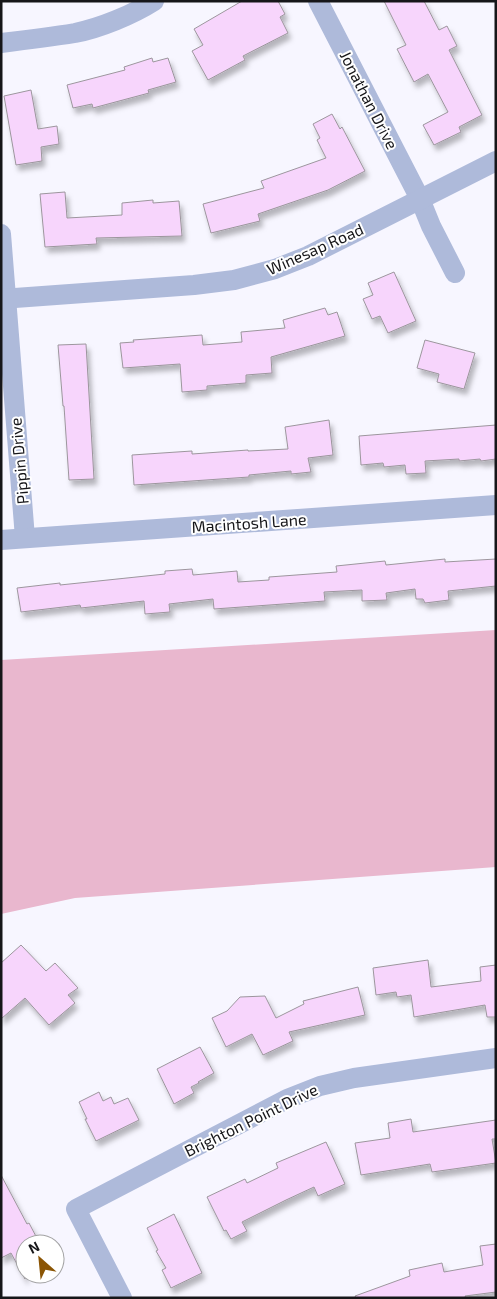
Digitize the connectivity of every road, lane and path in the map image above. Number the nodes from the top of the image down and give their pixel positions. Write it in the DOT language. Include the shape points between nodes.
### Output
graph roads {
  1 [pos="318,1"];
  2 [pos="148,3"];
  3 [pos="1,43"];
  4 [pos="496,161"];
  5 [pos="420,199"];
  6 [pos="1,234"];
  7 [pos="455,272"];
  8 [pos="4,298"];
  9 [pos="496,505"];
  10 [pos="25,538"];
  11 [pos="1,540"];
  12 [pos="496,1058"];
  13 [pos="122,1298"];
  1 -- 5 [label="street, Jonathan Drive"];
  2 -- 3 [label="street" via="110,22 77,33"];
  4 -- 5 [label="street, Winesap Road"];
  5 -- 7 [label="street, Jonathan Drive"];
  5 -- 8 [label="street, Winesap Road" via="308,256 234,280"];
  6 -- 8 [label="street, Pippin Drive"];
  8 -- 10 [label="street, Pippin Drive"];
  9 -- 10 [label="street, Macintosh Lane"];
  10 -- 11 [label="street, Macintosh Lane"];
  12 -- 13 [label="street, Brighton Point Drive" via="354,1078 320,1086 287,1099 76,1208"];
}
